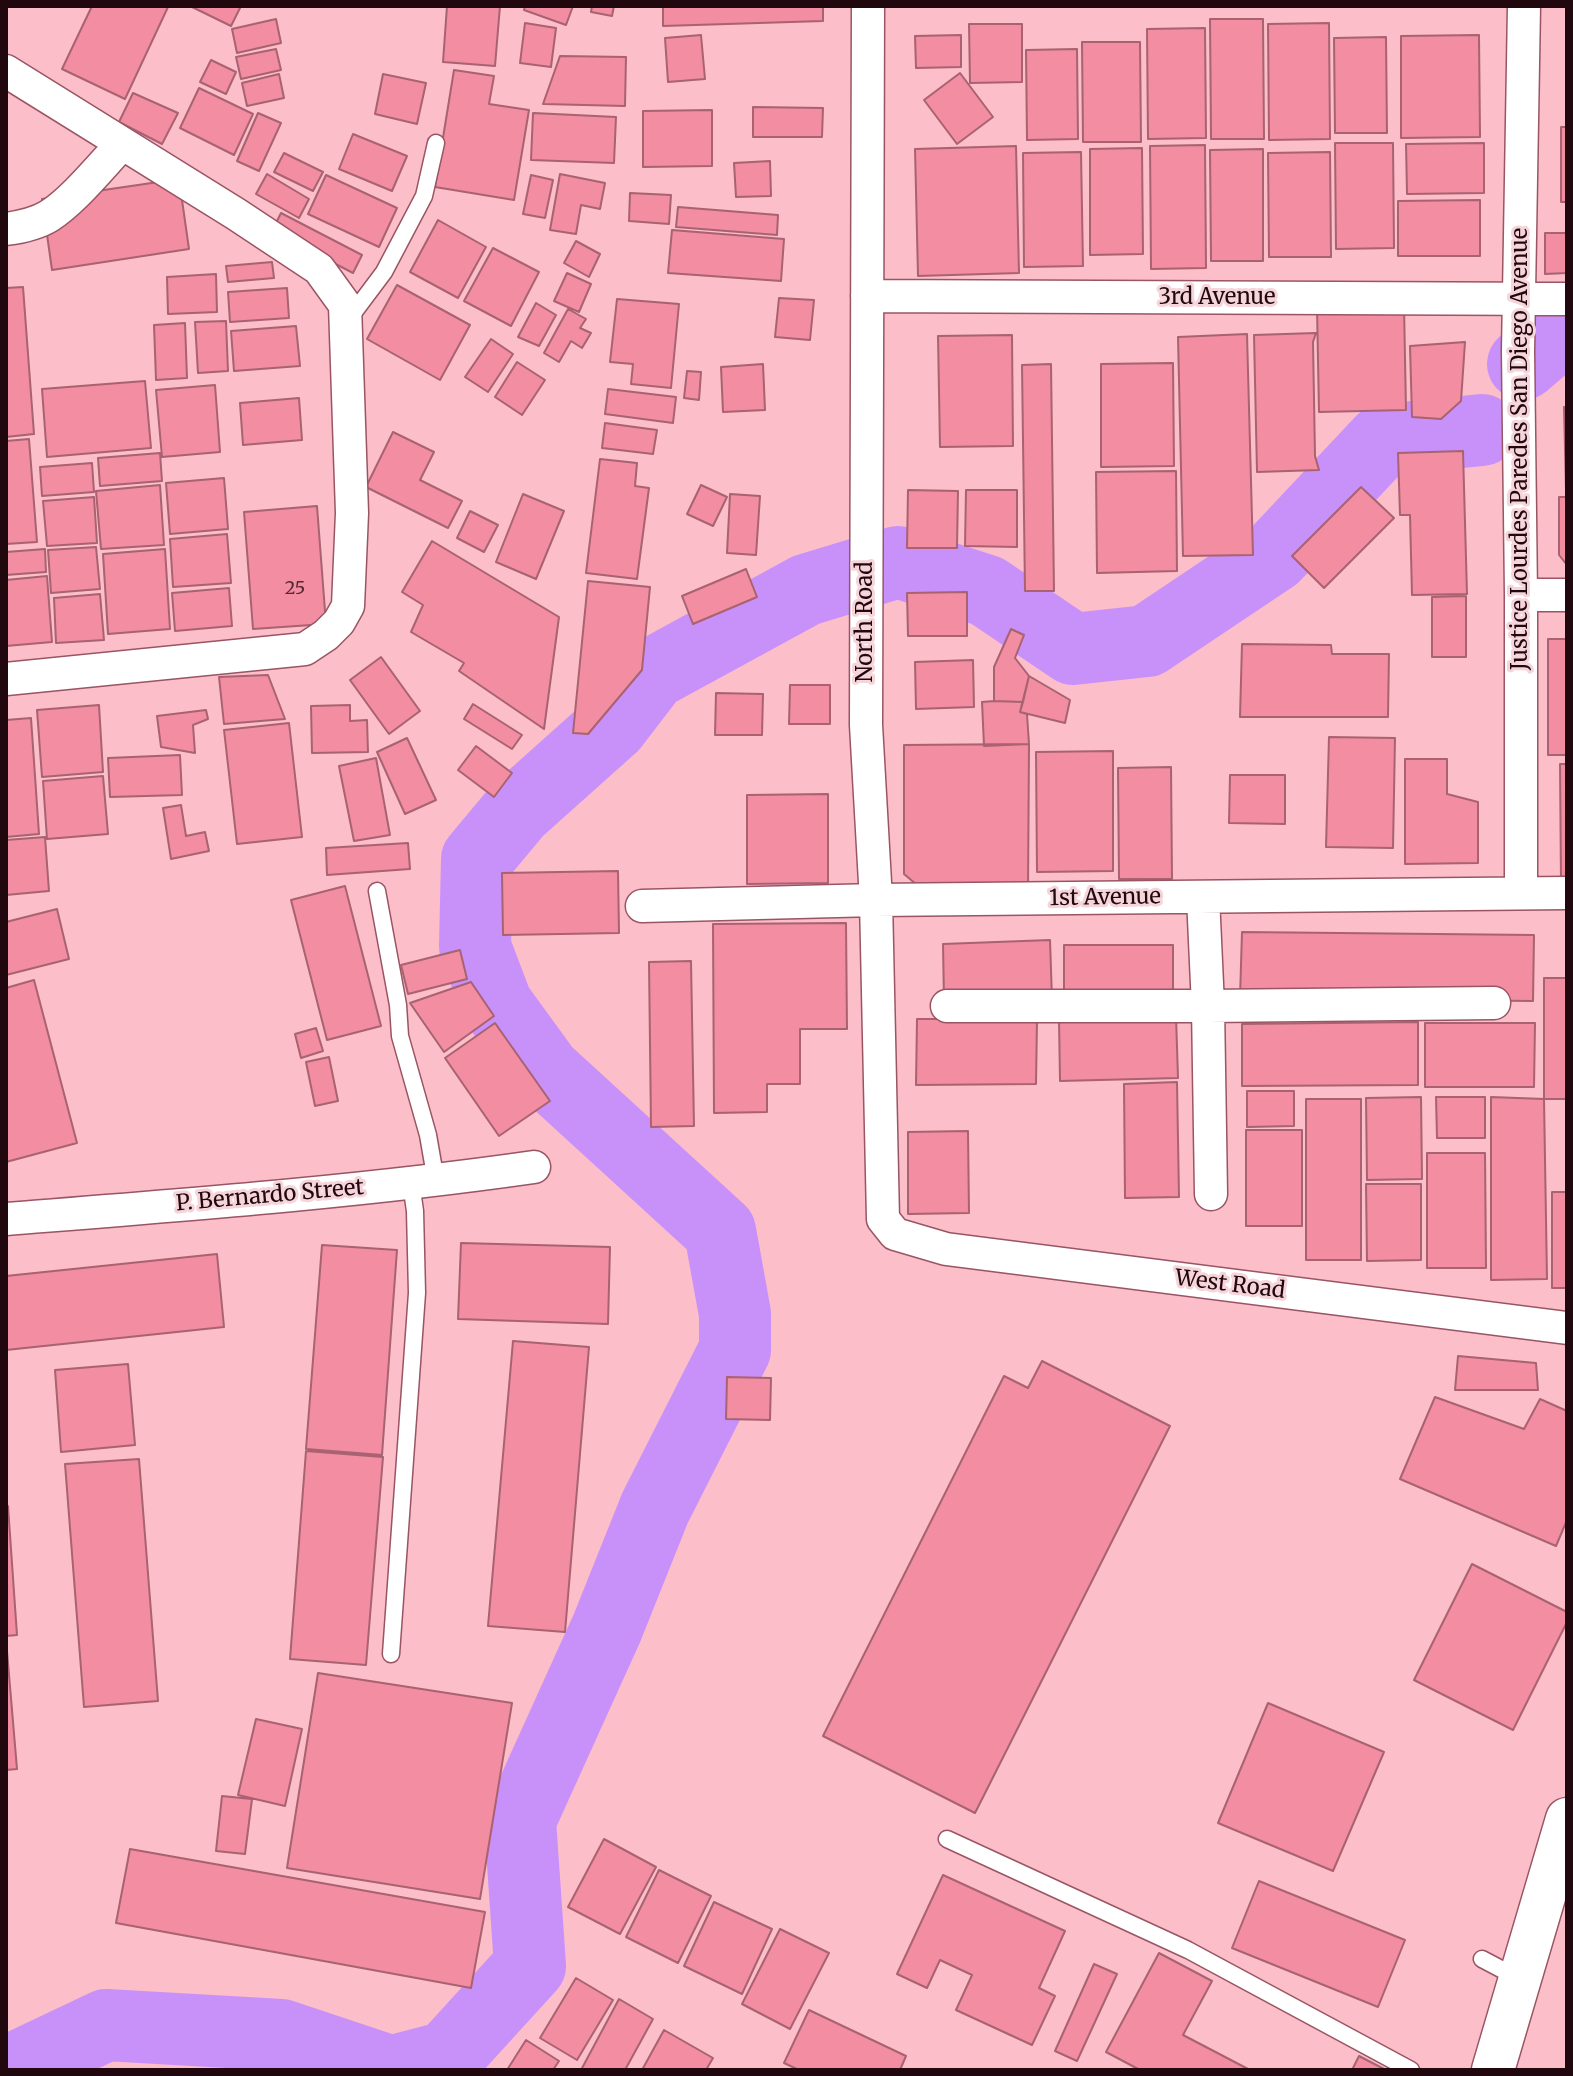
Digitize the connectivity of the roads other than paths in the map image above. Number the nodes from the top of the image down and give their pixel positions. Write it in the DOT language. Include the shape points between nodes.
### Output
graph roads {
  1 [pos="868,6"];
  2 [pos="1524,6"];
  3 [pos="6,71"];
  4 [pos="436,143"];
  5 [pos="122,144"];
  6 [pos="6,229"];
  7 [pos="867,296"];
  8 [pos="1567,299"];
  9 [pos="1519,300"];
  10 [pos="345,324"];
  11 [pos="1521,595"];
  12 [pos="1567,595"];
  13 [pos="6,679"];
  14 [pos="377,891"];
  15 [pos="1521,893"];
  16 [pos="1567,893"];
  17 [pos="1203,897"];
  18 [pos="876,900"];
  19 [pos="642,906"];
  20 [pos="1494,1003"];
  21 [pos="947,1006"];
  22 [pos="1208,1006"];
  23 [pos="534,1167"];
  24 [pos="424,1182"];
  25 [pos="1211,1194"];
  26 [pos="6,1219"];
  27 [pos="895,1234"];
  28 [pos="1567,1328"];
  29 [pos="391,1654"];
  30 [pos="1567,1819"];
  31 [pos="947,1839"];
  32 [pos="1482,1959"];
  33 [pos="1521,1979"];
  34 [pos="1411,2070"];
  35 [pos="1493,2070"];
  1 -- 7 [label="street, North Road"];
  2 -- 9 [label="street, Justice Lourdes Paredes San Diego Avenue"];
  3 -- 5 [label="street"];
  4 -- 10 [label="lane" via="424,196 384,272"];
  5 -- 6 [label="street" via="61,207 35,222"];
  5 -- 10 [label="street" via="319,269 345,305"];
  7 -- 9 [label="street, 3rd Avenue"];
  7 -- 18 [label="street, North Road" via="866,725"];
  8 -- 9 [label="street, 3rd Avenue"];
  9 -- 11 [label="street, Justice Lourdes Paredes San Diego Avenue"];
  10 -- 13 [label="street" via="352,513 348,606 339,622 305,649"];
  11 -- 12 [label="street"];
  11 -- 15 [label="street, Justice Lourdes Paredes San Diego Avenue"];
  14 -- 24 [label="lane" via="400,1036 428,1135"];
  15 -- 16 [label="street, 1st Avenue"];
  15 -- 17 [label="street, 1st Avenue"];
  17 -- 18 [label="street, 1st Avenue"];
  17 -- 22 [label="street"];
  18 -- 19 [label="street, 1st Avenue"];
  18 -- 27 [label="street, North Road" via="881,1199 883,1219"];
  20 -- 22 [label="street"];
  21 -- 22 [label="street"];
  22 -- 25 [label="street"];
  23 -- 24 [label="street, P. Bernardo Street"];
  24 -- 26 [label="street, P. Bernardo Street"];
  24 -- 29 [label="lane" via="415,1211 417,1293"];
  27 -- 28 [label="street, West Road" via="946,1249"];
  30 -- 33 [label="street"];
  31 -- 34 [label="lane" via="1188,1950"];
  32 -- 33 [label="lane"];
  33 -- 35 [label="street"];
}
